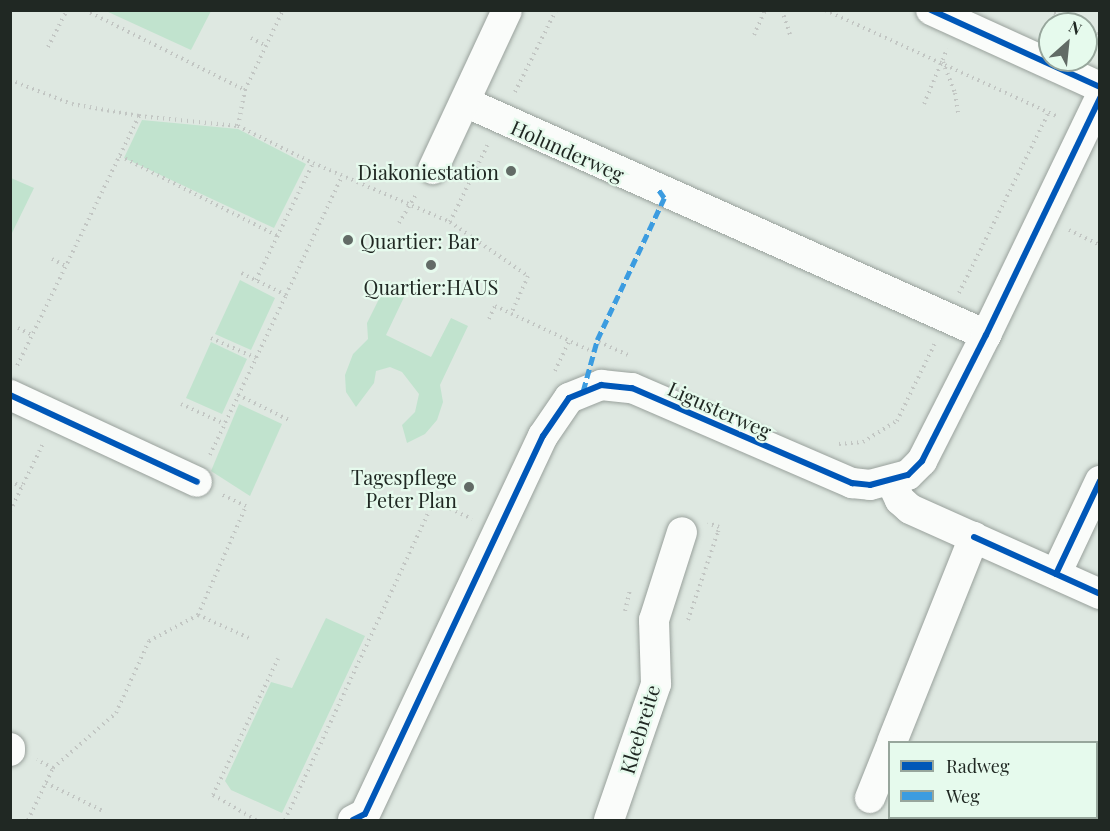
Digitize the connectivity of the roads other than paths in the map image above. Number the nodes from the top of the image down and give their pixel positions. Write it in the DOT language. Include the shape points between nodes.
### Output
graph roads {
  1 [pos="507,10"];
  2 [pos="931,10"];
  3 [pos="1100,87"];
  4 [pos="1100,98"];
  5 [pos="465,102"];
  6 [pos="433,169"];
  7 [pos="986,334"];
  8 [pos="10,395"];
  9 [pos="891,481"];
  10 [pos="1100,481"];
  11 [pos="197,483"];
  12 [pos="682,532"];
  13 [pos="974,537"];
  14 [pos="1056,574"];
  15 [pos="1100,594"];
  16 [pos="892,741"];
  17 [pos="888,753"];
  18 [pos="870,798"];
  19 [pos="353,820"];
  20 [pos="609,820"];
  1 -- 5 [label="street"];
  2 -- 3 [label="street"];
  4 -- 7 [label="street, Ligusterweg"];
  5 -- 6 [label="street"];
  5 -- 7 [label="street, Holunderweg"];
  7 -- 9 [label="street, Ligusterweg" via="922,461 908,475"];
  8 -- 11 [label="street"];
  9 -- 13 [label="street" via="900,500 910,509"];
  9 -- 19 [label="street, Ligusterweg" via="870,485 831,476 632,388 601,385 569,398 543,436 365,814"];
  10 -- 14 [label="street"];
  12 -- 20 [label="street, Kleebreite" via="654,620 656,684"];
  13 -- 14 [label="street"];
  13 -- 16 [label="street"];
  14 -- 15 [label="street"];
  17 -- 18 [label="street"];
}
